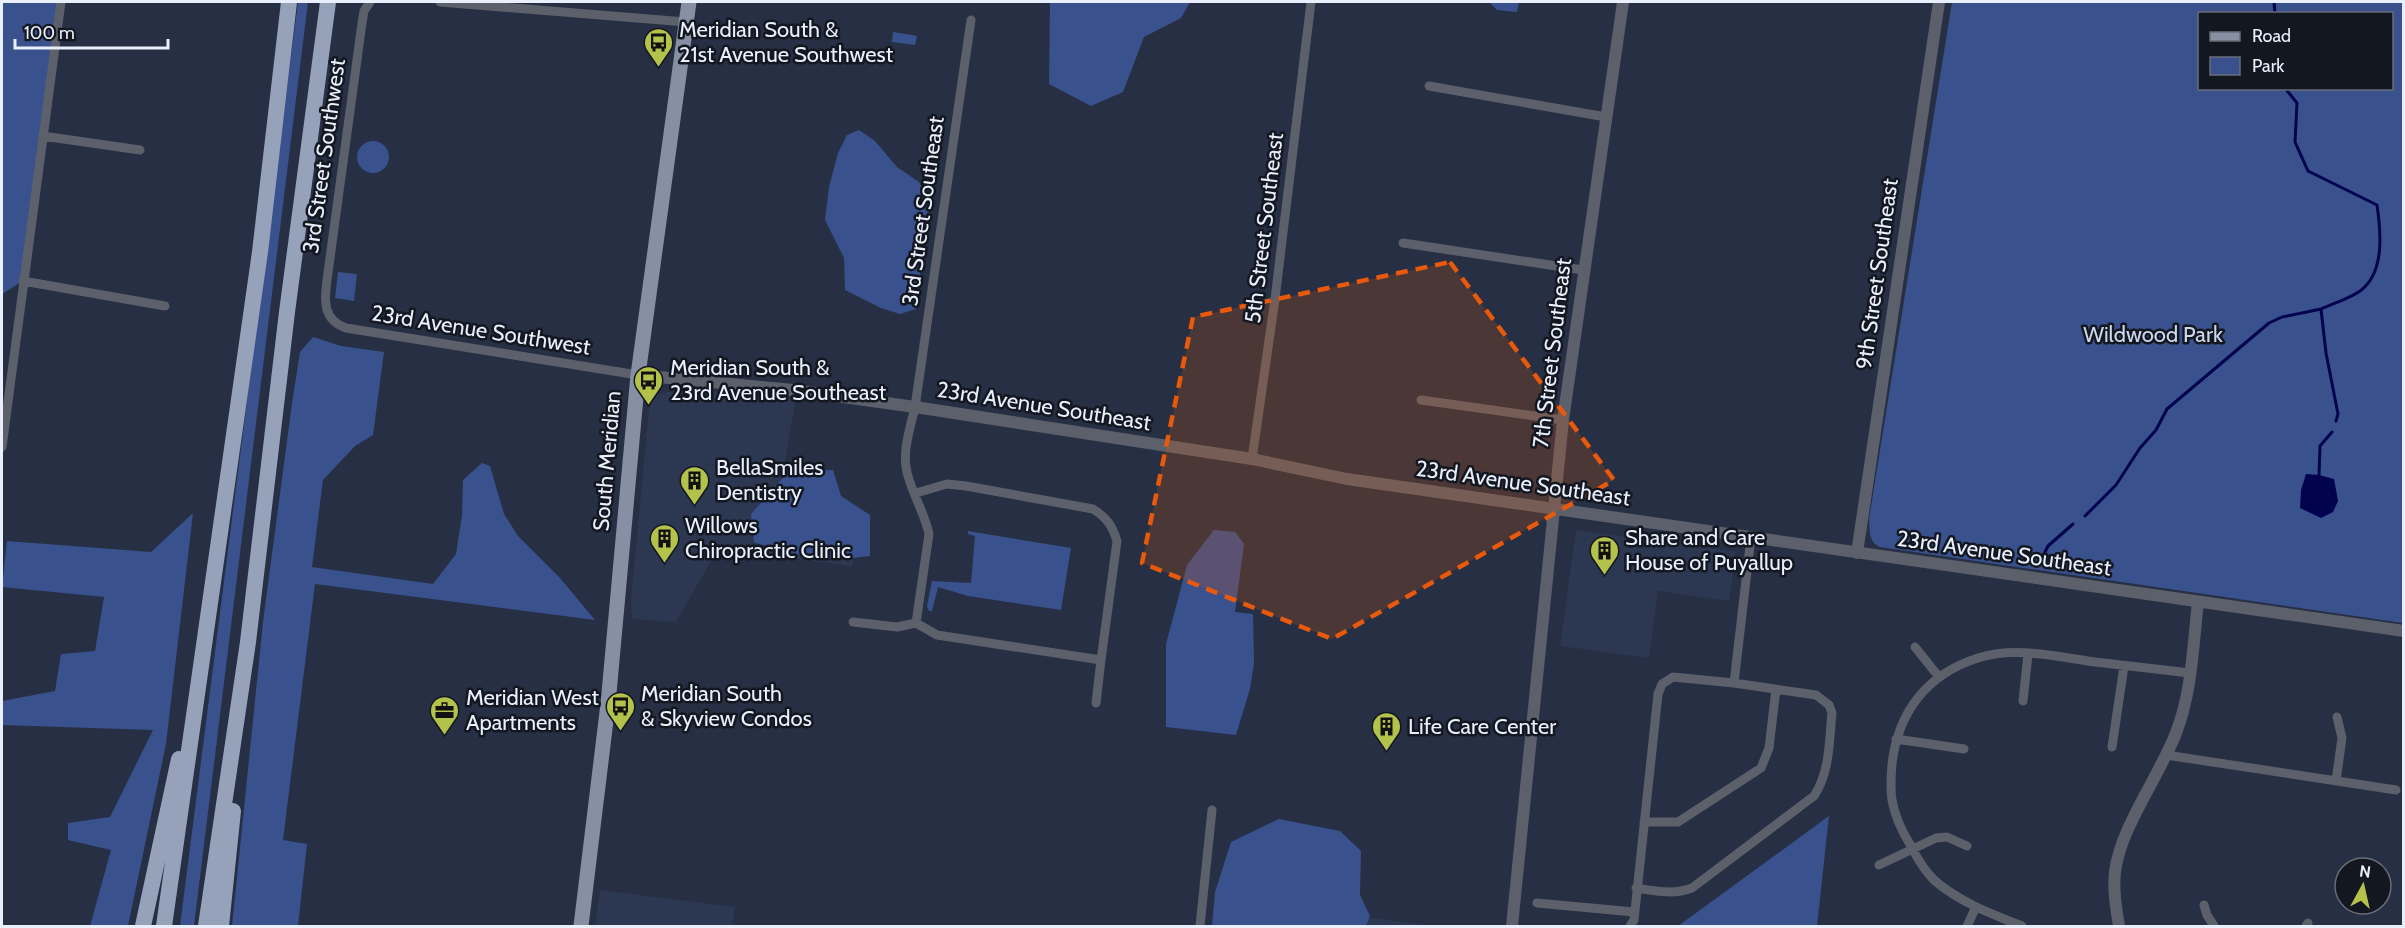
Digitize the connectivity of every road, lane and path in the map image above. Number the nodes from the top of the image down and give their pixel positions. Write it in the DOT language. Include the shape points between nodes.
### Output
graph roads {
  1 [pos="61,2"];
  2 [pos="289,2"];
  3 [pos="328,2"];
  4 [pos="440,2"];
  5 [pos="689,2"];
  6 [pos="1311,2"];
  7 [pos="1623,2"];
  8 [pos="1939,2"];
  9 [pos="368,5"];
  10 [pos="971,20"];
  11 [pos="686,22"];
  12 [pos="1429,86"];
  13 [pos="1606,117"];
  14 [pos="43,136"];
  15 [pos="140,150"];
  16 [pos="1402,243"];
  17 [pos="1583,270"];
  18 [pos="23,281"];
  19 [pos="165,306"];
  20 [pos="326,310"];
  21 [pos="638,375"];
  22 [pos="1421,400"];
  23 [pos="915,407"];
  24 [pos="1563,420"];
  25 [pos="2,447"];
  26 [pos="1252,459"];
  27 [pos="916,493"];
  28 [pos="1554,509"];
  29 [pos="1751,537"];
  30 [pos="1857,553"];
  31 [pos="2198,602"];
  32 [pos="853,622"];
  33 [pos="916,623"];
  34 [pos="2403,631"];
  35 [pos="207,638"];
  36 [pos="248,642"];
  37 [pos="1915,647"];
  38 [pos="2028,654"];
  39 [pos="1101,660"];
  40 [pos="2124,666"];
  41 [pos="2190,673"];
  42 [pos="1939,677"];
  43 [pos="1734,683"];
  44 [pos="1776,689"];
  45 [pos="2023,702"];
  46 [pos="1096,703"];
  47 [pos="2337,717"];
  48 [pos="1896,739"];
  49 [pos="2112,747"];
  50 [pos="1964,749"];
  51 [pos="2166,755"];
  52 [pos="2336,781"];
  53 [pos="2396,790"];
  54 [pos="1212,810"];
  55 [pos="1644,822"];
  56 [pos="1967,846"];
  57 [pos="1912,849"];
  58 [pos="1879,865"];
  59 [pos="1636,888"];
  60 [pos="1537,903"];
  61 [pos="2204,905"];
  62 [pos="1976,907"];
  63 [pos="1634,912"];
  64 [pos="143,927"];
  65 [pos="165,927"];
  66 [pos="206,927"];
  67 [pos="221,927"];
  68 [pos="581,927"];
  69 [pos="1200,927"];
  70 [pos="1512,927"];
  71 [pos="1630,927"];
  72 [pos="1967,927"];
  73 [pos="2022,927"];
  74 [pos="2119,927"];
  75 [pos="2214,927"];
  1 -- 14 [label="street"];
  2 -- 35 [label="highway" via="260,252"];
  3 -- 36 [label="highway"];
  4 -- 11 [label="street"];
  5 -- 11 [label="main road, South Meridian"];
  6 -- 26 [label="street, 5th Street Southeast"];
  7 -- 13 [label="street, 7th Street Southeast"];
  8 -- 30 [label="street, 9th Street Southeast"];
  9 -- 20 [label="street, 3rd Street Southwest" via="327,280"];
  10 -- 23 [label="street, 3rd Street Southeast"];
  11 -- 21 [label="main road, South Meridian"];
  12 -- 13 [label="street"];
  13 -- 17 [label="street, 7th Street Southeast"];
  14 -- 15 [label="street"];
  14 -- 18 [label="street"];
  16 -- 17 [label="street"];
  17 -- 24 [label="street, 7th Street Southeast"];
  18 -- 19 [label="street"];
  18 -- 25 [label="street"];
  20 -- 21 [label="street, 23rd Avenue Southwest" via="333,321 346,328"];
  21 -- 23 [label="street, 23rd Avenue Southeast"];
  21 -- 68 [label="main road, South Meridian" via="608,704"];
  22 -- 24 [label="street"];
  23 -- 26 [label="street, 23rd Avenue Southeast"];
  23 -- 27 [label="street, 3rd Street Southeast" via="905,465"];
  24 -- 28 [label="street, 7th Street Southeast"];
  26 -- 28 [label="street, 23rd Avenue Southeast" via="1337,478"];
  27 -- 33 [label="street, 3rd Street Southeast" via="929,534"];
  27 -- 39 [label="street" via="947,484 966,486 1093,508 1106,517 1117,541"];
  28 -- 29 [label="street, 23rd Avenue Southeast"];
  28 -- 70 [label="street, 7th Street Southeast"];
  29 -- 30 [label="street, 23rd Avenue Southeast"];
  29 -- 43 [label="street"];
  30 -- 31 [label="street, 23rd Avenue Southeast"];
  31 -- 34 [label="street, 23rd Avenue Southeast"];
  31 -- 41 [label="street"];
  32 -- 33 [label="street" via="897,627"];
  33 -- 39 [label="street" via="937,634"];
  35 -- 64 [label="highway"];
  35 -- 65 [label="highway"];
  36 -- 66 [label="highway"];
  36 -- 67 [label="highway"];
  37 -- 42 [label="street"];
  38 -- 40 [label="street"];
  38 -- 42 [label="street" via="2004,652 1978,658"];
  38 -- 45 [label="street"];
  39 -- 46 [label="street"];
  40 -- 41 [label="street"];
  40 -- 49 [label="street"];
  41 -- 51 [label="street" via="2179,724"];
  42 -- 48 [label="street" via="1907,711"];
  43 -- 44 [label="street"];
  43 -- 55 [label="street" via="1673,677 1662,684"];
  44 -- 55 [label="street" via="1769,748 1761,768 1678,822"];
  44 -- 59 [label="street" via="1816,695 1829,705 1832,713 1822,785 1814,796 1692,888 1667,893"];
  47 -- 52 [label="street" via="2342,738"];
  48 -- 50 [label="street"];
  48 -- 57 [label="street" via="1892,799"];
  51 -- 52 [label="street"];
  51 -- 74 [label="street" via="2121,846 2115,872"];
  52 -- 53 [label="street"];
  54 -- 69 [label="street"];
  55 -- 59 [label="street"];
  56 -- 57 [label="street" via="1941,837"];
  57 -- 58 [label="street"];
  57 -- 62 [label="street" via="1934,880"];
  59 -- 63 [label="street"];
  60 -- 63 [label="street"];
  61 -- 75 [label="street"];
  62 -- 72 [label="street"];
  62 -- 73 [label="street"];
  63 -- 71 [label="street"];
}
